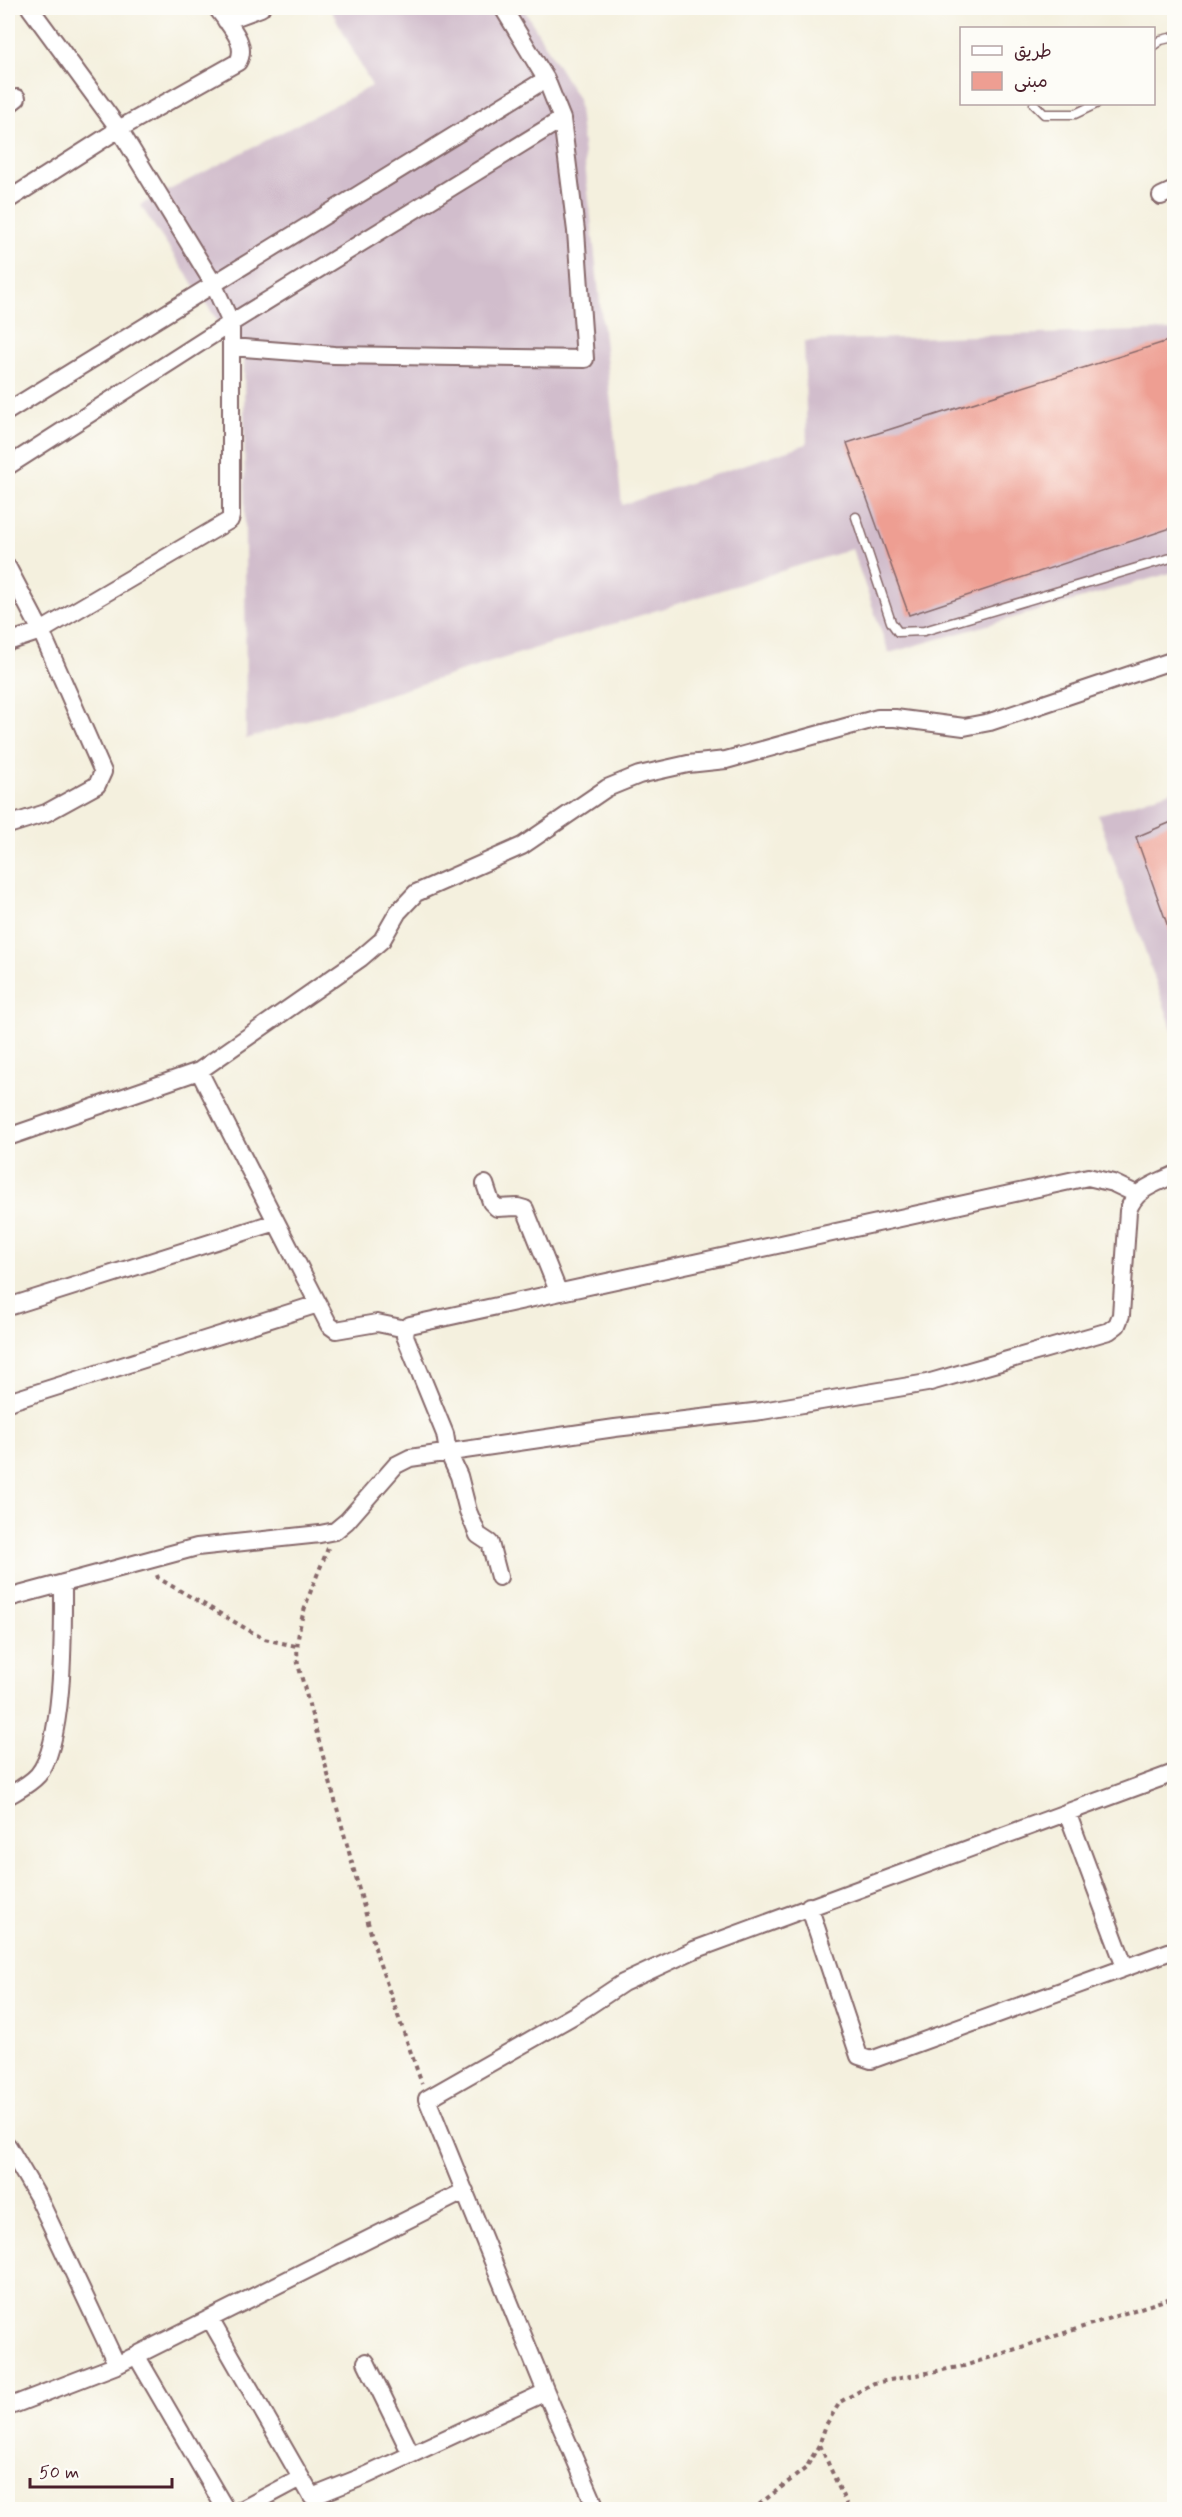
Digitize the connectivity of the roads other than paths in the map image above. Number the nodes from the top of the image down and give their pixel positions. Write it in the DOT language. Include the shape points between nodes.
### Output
graph roads {
  1 [pos="30,8"];
  2 [pos="261,8"];
  3 [pos="503,8"];
  4 [pos="221,14"];
  5 [pos="1174,37"];
  6 [pos="1155,44"];
  7 [pos="546,79"];
  8 [pos="1035,105"];
  9 [pos="1094,105"];
  10 [pos="562,119"];
  11 [pos="119,129"];
  12 [pos="8,200"];
  13 [pos="213,283"];
  14 [pos="231,323"];
  15 [pos="231,347"];
  16 [pos="8,411"];
  17 [pos="8,466"];
  18 [pos="856,517"];
  19 [pos="1174,557"];
  20 [pos="8,568"];
  21 [pos="41,631"];
  22 [pos="8,642"];
  23 [pos="1174,660"];
  24 [pos="8,825"];
  25 [pos="199,1071"];
  26 [pos="8,1137"];
  27 [pos="1174,1175"];
  28 [pos="485,1184"];
  29 [pos="1136,1194"];
  30 [pos="276,1222"];
  31 [pos="558,1291"];
  32 [pos="318,1304"];
  33 [pos="8,1307"];
  34 [pos="406,1329"];
  35 [pos="8,1402"];
  36 [pos="448,1452"];
  37 [pos="500,1577"];
  38 [pos="63,1583"];
  39 [pos="8,1598"];
  40 [pos="1174,1773"];
  41 [pos="8,1796"];
  42 [pos="1067,1812"];
  43 [pos="809,1906"];
  44 [pos="1174,1950"];
  45 [pos="1125,1967"];
  46 [pos="8,2146"];
  47 [pos="465,2191"];
  48 [pos="210,2319"];
  49 [pos="136,2355"];
  50 [pos="366,2362"];
  51 [pos="117,2365"];
  52 [pos="546,2392"];
  53 [pos="8,2407"];
  54 [pos="411,2454"];
  55 [pos="301,2478"];
  56 [pos="315,2503"];
  57 [pos="226,2510"];
  58 [pos="241,2510"];
  59 [pos="597,2510"];
  1 -- 11 [label="street"];
  2 -- 4 [label="street"];
  3 -- 7 [label="street"];
  4 -- 11 [label="street" via="243,49 238,62"];
  5 -- 6 [label="lane"];
  7 -- 10 [label="street"];
  7 -- 13 [label="street"];
  8 -- 9 [label="lane" via="1044,114 1075,114"];
  10 -- 14 [label="street"];
  10 -- 15 [label="street" via="576,231 585,359 334,355"];
  11 -- 12 [label="street"];
  11 -- 13 [label="street"];
  13 -- 14 [label="street"];
  13 -- 16 [label="street"];
  14 -- 15 [label="street"];
  14 -- 17 [label="street"];
  15 -- 21 [label="street" via="230,520"];
  18 -- 19 [label="lane" via="891,622 898,632 924,631"];
  20 -- 21 [label="street"];
  21 -- 22 [label="street"];
  21 -- 24 [label="street" via="103,772 97,785 46,813"];
  23 -- 25 [label="street" via="964,727 878,718 726,760 639,775 607,788 522,846 416,893 398,912 382,940 361,958"];
  25 -- 26 [label="street"];
  25 -- 30 [label="street"];
  27 -- 29 [label="street"];
  28 -- 31 [label="street" via="490,1202 497,1208 525,1209"];
  29 -- 31 [label="street" via="1088,1177"];
  29 -- 36 [label="street" via="1128,1211 1121,1315 1109,1331 927,1383 762,1411"];
  30 -- 32 [label="street"];
  30 -- 33 [label="street"];
  31 -- 34 [label="street" via="416,1322"];
  32 -- 34 [label="street" via="329,1325 336,1329 377,1323"];
  32 -- 35 [label="street"];
  34 -- 36 [label="street" via="405,1336 445,1434"];
  36 -- 37 [label="street" via="468,1511 478,1535 490,1543"];
  36 -- 38 [label="street" via="410,1458 396,1465 335,1531 197,1546"];
  38 -- 39 [label="street"];
  38 -- 41 [label="street" via="62,1670 49,1756 38,1775"];
  40 -- 42 [label="street"];
  42 -- 43 [label="street"];
  42 -- 45 [label="street"];
  43 -- 45 [label="street" via="859,2056 864,2059 871,2060"];
  43 -- 47 [label="street" via="694,1950 622,1983 578,2013 427,2099"];
  44 -- 45 [label="street"];
  46 -- 51 [label="street" via="38,2197"];
  47 -- 48 [label="street"];
  47 -- 52 [label="street"];
  48 -- 49 [label="street"];
  48 -- 55 [label="street"];
  49 -- 51 [label="street"];
  49 -- 57 [label="street"];
  50 -- 54 [label="street"];
  51 -- 53 [label="street"];
  52 -- 54 [label="street"];
  52 -- 59 [label="street"];
  54 -- 56 [label="street"];
  55 -- 56 [label="street"];
  55 -- 58 [label="street"];
}
